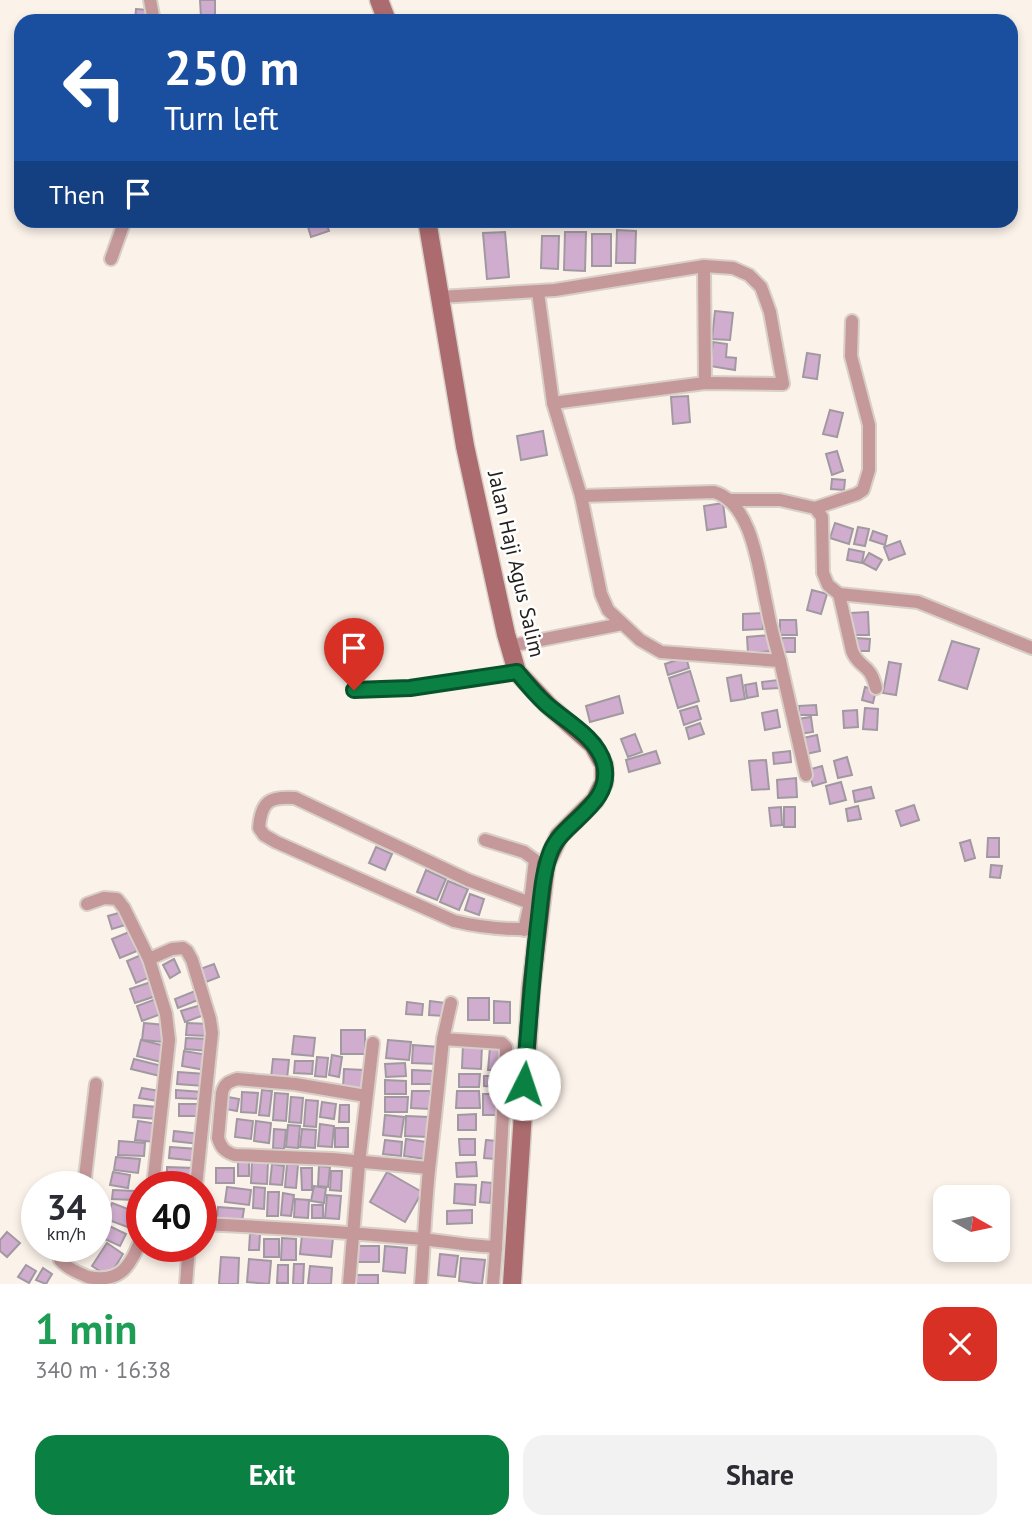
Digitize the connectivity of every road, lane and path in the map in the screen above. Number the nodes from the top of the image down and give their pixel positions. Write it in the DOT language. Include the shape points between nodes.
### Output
graph roads {
  1 [pos="122,228"];
  2 [pos="428,228"];
  3 [pos="111,259"];
  4 [pos="704,267"];
  5 [pos="538,292"];
  6 [pos="440,297"];
  7 [pos="852,321"];
  8 [pos="705,383"];
  9 [pos="553,403"];
  10 [pos="581,496"];
  11 [pos="731,500"];
  12 [pos="815,508"];
  13 [pos="839,594"];
  14 [pos="622,624"];
  15 [pos="510,646"];
  16 [pos="1032,648"];
  17 [pos="780,660"];
  18 [pos="517,672"];
  19 [pos="876,688"];
  20 [pos="354,690"];
  21 [pos="806,775"];
  22 [pos="485,841"];
  23 [pos="530,902"];
  24 [pos="86,904"];
  25 [pos="531,930"];
  26 [pos="149,959"];
  27 [pos="451,1003"];
  28 [pos="443,1039"];
  29 [pos="373,1043"];
  30 [pos="96,1084"];
  31 [pos="366,1096"];
  32 [pos="359,1163"];
  33 [pos="429,1168"];
  34 [pos="86,1171"];
  35 [pos="155,1171"];
  36 [pos="198,1171"];
  37 [pos="217,1225"];
  38 [pos="352,1235"];
  39 [pos="424,1239"];
  40 [pos="496,1247"];
  41 [pos="62,1262"];
  42 [pos="131,1262"];
  43 [pos="188,1262"];
  44 [pos="186,1284"];
  45 [pos="349,1284"];
  46 [pos="421,1284"];
  47 [pos="493,1284"];
  48 [pos="512,1284"];
  1 -- 3 [label="street"];
  2 -- 6 [label="street, Jalan Haji Agus Salim"];
  4 -- 5 [label="street"];
  4 -- 8 [label="street"];
  4 -- 8 [label="street" via="733,268 761,286 783,383"];
  5 -- 6 [label="street"];
  5 -- 9 [label="street"];
  6 -- 15 [label="street, Jalan Haji Agus Salim" via="465,446"];
  7 -- 12 [label="street" via="851,356 869,425 869,470 863,490"];
  8 -- 9 [label="street"];
  9 -- 10 [label="street"];
  10 -- 11 [label="street" via="714,492"];
  10 -- 14 [label="street" via="601,594"];
  11 -- 12 [label="street" via="780,500"];
  11 -- 17 [label="street" via="755,550"];
  12 -- 13 [label="street" via="822,517 822,573"];
  13 -- 16 [label="street" via="918,602"];
  13 -- 19 [label="street" via="854,657 872,673"];
  14 -- 15 [label="street"];
  14 -- 17 [label="street" via="661,652"];
  15 -- 18 [label="street, Jalan Haji Agus Salim"];
  17 -- 21 [label="street"];
  18 -- 20 [label="lane" via="410,688"];
  18 -- 25 [label="street, Jalan Haji Agus Salim" via="593,745 604,765 604,782 595,800 552,847"];
  22 -- 23 [label="street" via="524,852 535,860"];
  23 -- 25 [label="street"];
  23 -- 25 [label="street" via="468,880 302,801 280,797 263,807 259,828 276,842 454,921"];
  24 -- 26 [label="street" via="117,899"];
  25 -- 48 [label="street, Jalan Haji Agus Salim"];
  26 -- 35 [label="street" via="169,1027"];
  26 -- 36 [label="street" via="172,949 187,951 210,1019"];
  27 -- 28 [label="street"];
  28 -- 33 [label="street"];
  28 -- 40 [label="street" via="506,1047"];
  29 -- 31 [label="street"];
  30 -- 34 [label="street"];
  31 -- 32 [label="street"];
  31 -- 32 [label="street" via="237,1079 226,1084 222,1093 218,1138 226,1152"];
  32 -- 33 [label="street"];
  32 -- 38 [label="street"];
  33 -- 39 [label="street"];
  37 -- 38 [label="street"];
  38 -- 39 [label="street"];
  38 -- 45 [label="street"];
  39 -- 40 [label="street"];
  39 -- 46 [label="street"];
  40 -- 47 [label="street"];
  41 -- 42 [label="street" via="94,1280 110,1282 122,1277"];
  43 -- 44 [label="street"];
}
